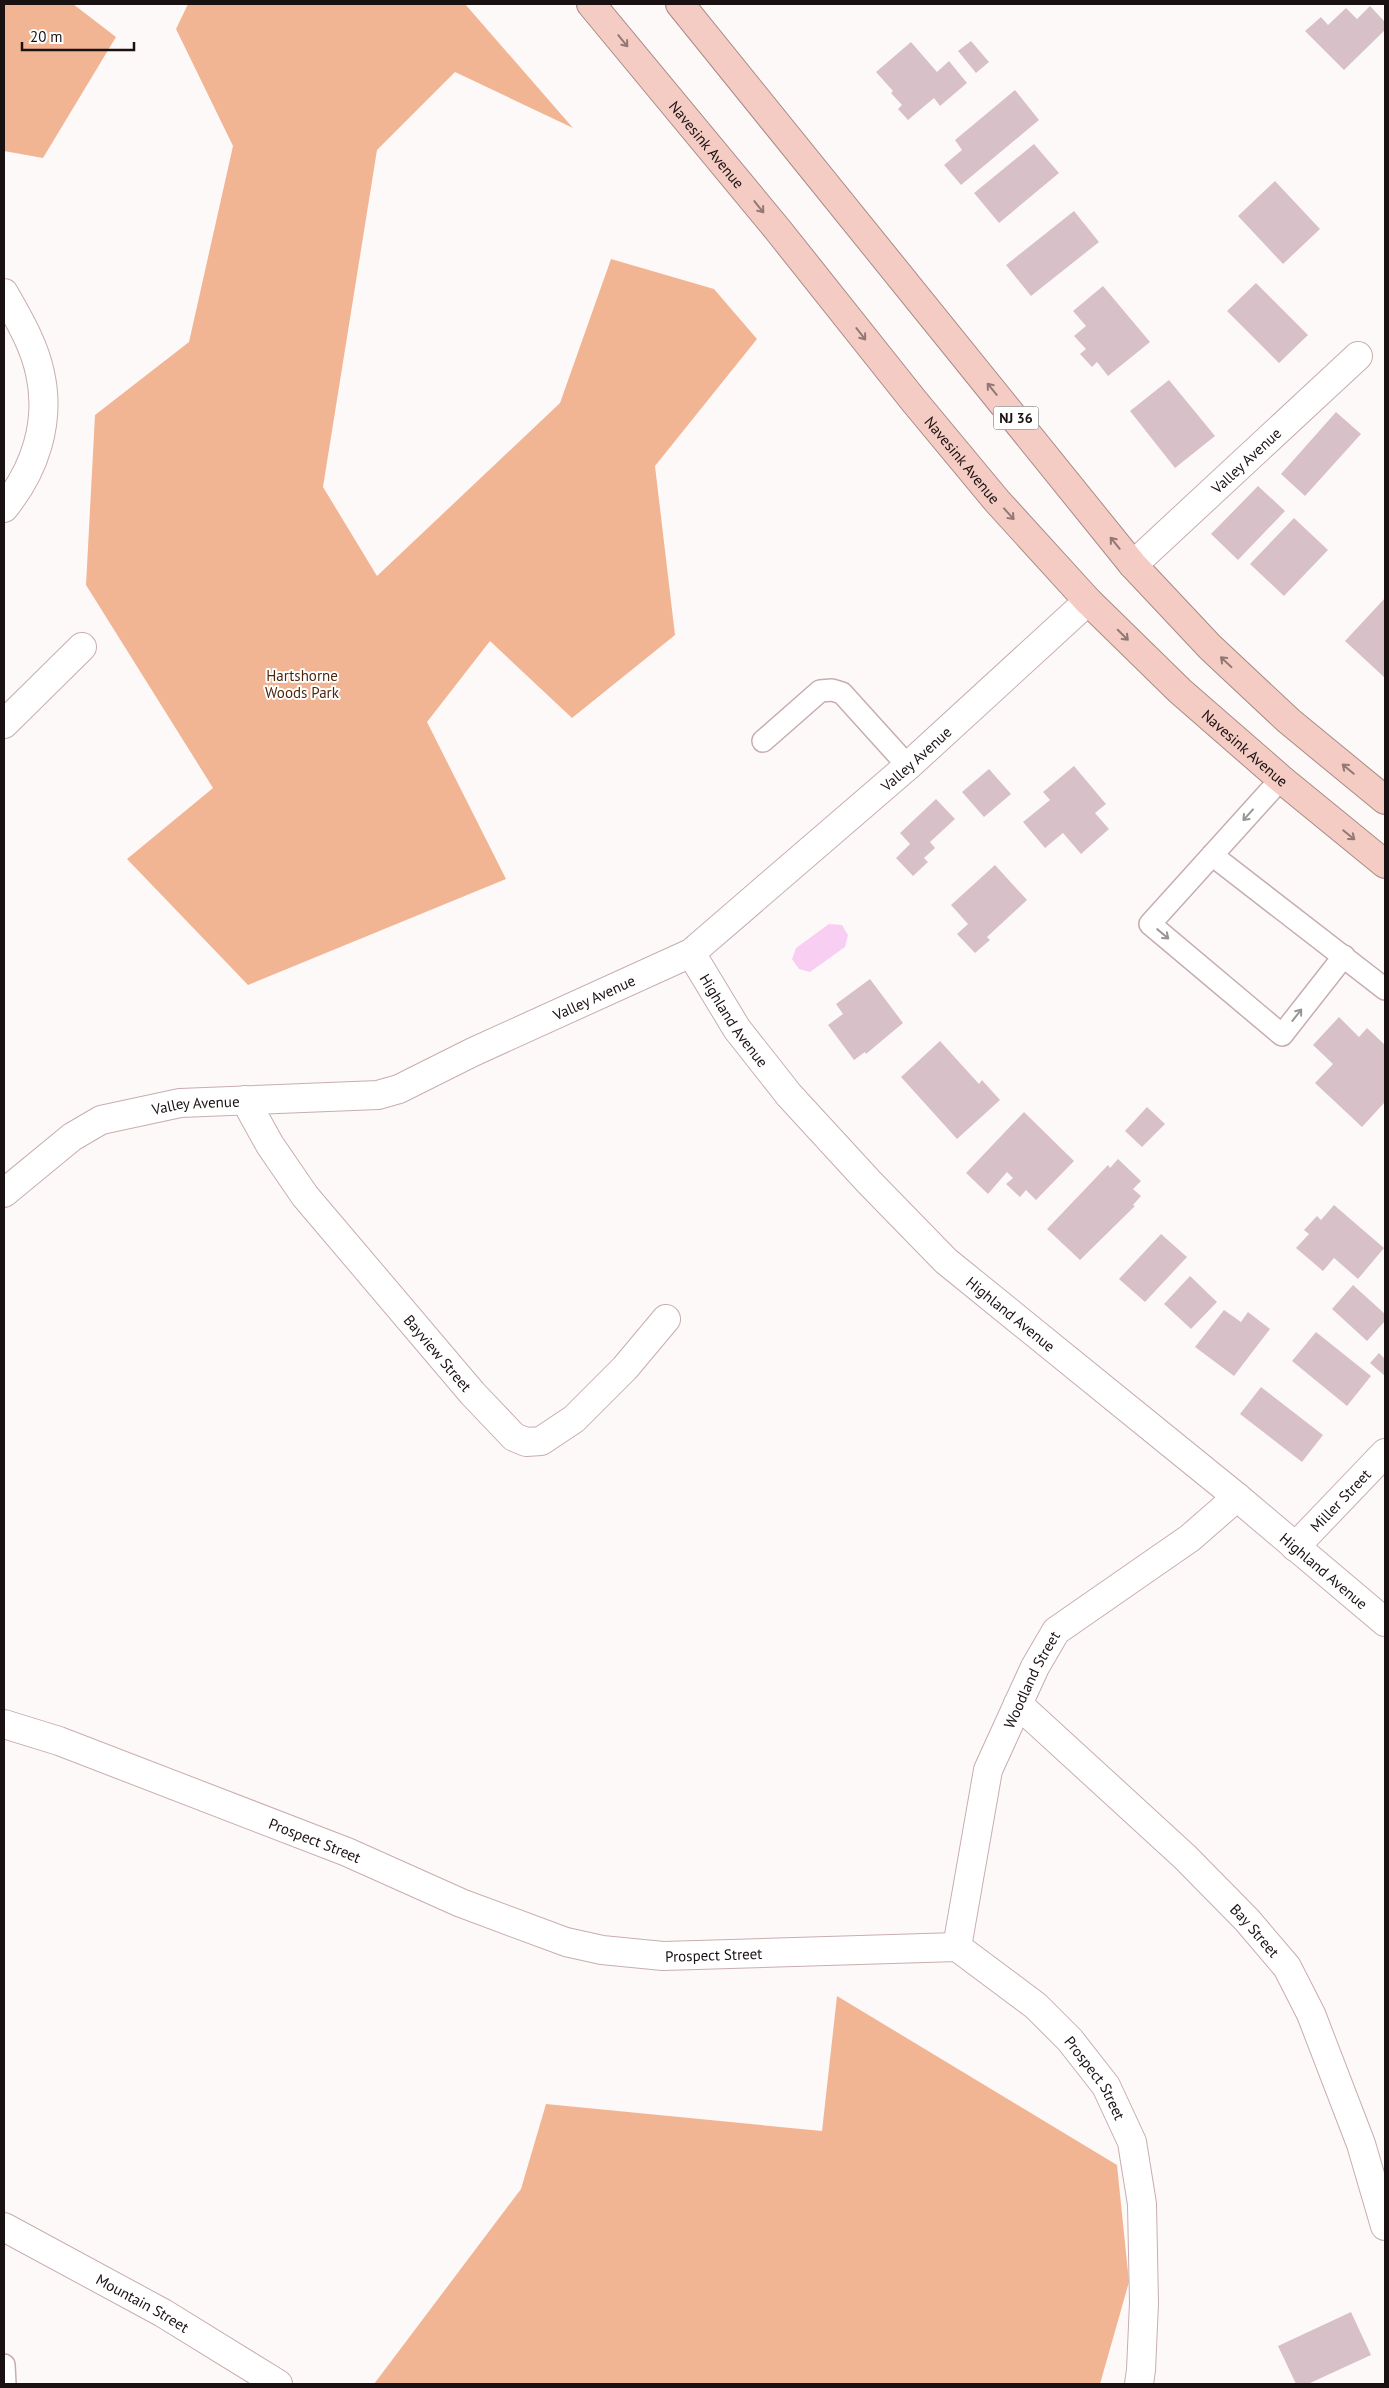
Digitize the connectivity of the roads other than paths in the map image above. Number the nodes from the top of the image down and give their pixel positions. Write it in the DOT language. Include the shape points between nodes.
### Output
graph roads {
  1 [pos="591,4"];
  2 [pos="680,4"];
  3 [pos="4,293"];
  4 [pos="1358,356"];
  5 [pos="4,508"];
  6 [pos="1133,565"];
  7 [pos="1088,600"];
  8 [pos="82,647"];
  9 [pos="4,724"];
  10 [pos="763,741"];
  11 [pos="908,766"];
  12 [pos="1280,779"];
  13 [pos="1385,800"];
  14 [pos="1212,855"];
  15 [pos="1385,864"];
  16 [pos="691,953"];
  17 [pos="1344,956"];
  18 [pos="1385,989"];
  19 [pos="246,1100"];
  20 [pos="4,1193"];
  21 [pos="666,1319"];
  22 [pos="1385,1454"];
  23 [pos="1237,1497"];
  24 [pos="1295,1547"];
  25 [pos="1385,1622"];
  26 [pos="1018,1704"];
  27 [pos="4,1724"];
  28 [pos="957,1948"];
  29 [pos="4,2226"];
  30 [pos="1385,2226"];
  31 [pos="4,2365"];
  32 [pos="5,2384"];
  33 [pos="278,2384"];
  34 [pos="1139,2384"];
  1 -- 7 [label="highway, Navesink Avenue, one-way" via="914,401 997,500"];
  6 -- 2 [label="highway, NJ 36, one-way"];
  3 -- 5 [label="street" via="24,328 40,373 44,412 38,450 15,495"];
  4 -- 6 [label="street, Valley Avenue"];
  13 -- 6 [label="highway, NJ 36, one-way" via="1289,721 1210,648"];
  7 -- 11 [label="street, Valley Avenue"];
  7 -- 12 [label="highway, Navesink Avenue, one-way" via="1180,691"];
  8 -- 9 [label="street"];
  10 -- 11 [label="lane" via="820,691 832,690 842,692"];
  11 -- 16 [label="street, Valley Avenue"];
  12 -- 14 [label="lane, one-way"];
  12 -- 15 [label="highway, Navesink Avenue, one-way"];
  14 -- 17 [label="lane"];
  14 -- 17 [label="lane, one-way" via="1150,924 1282,1035"];
  16 -- 19 [label="street, Valley Avenue" via="399,1089 378,1095"];
  16 -- 23 [label="street, Highland Avenue" via="737,1029 789,1094 946,1261"];
  17 -- 18 [label="lane"];
  19 -- 20 [label="street, Valley Avenue" via="180,1103 101,1120 72,1137"];
  19 -- 21 [label="street, Bayview Street" via="270,1145 305,1196 473,1394 514,1437 526,1442 541,1441 574,1419 625,1368"];
  22 -- 24 [label="street, Miller Street"];
  23 -- 24 [label="street, Highland Avenue"];
  23 -- 26 [label="street, Woodland Street" via="1190,1538 1056,1630"];
  24 -- 25 [label="street, Highland Avenue"];
  26 -- 28 [label="street, Woodland Street" via="988,1770"];
  26 -- 30 [label="street, Bay Street" via="1185,1857 1287,1967 1311,2014 1361,2144"];
  27 -- 28 [label="street, Prospect Street" via="78,1748 347,1852 461,1903 575,1944 663,1956"];
  28 -- 34 [label="street, Prospect Street" via="1036,2006 1070,2040 1106,2086 1132,2142 1142,2204 1144,2293"];
  29 -- 33 [label="street, Mountain Street" via="163,2313"];
  31 -- 32 [label="lane"];
}
